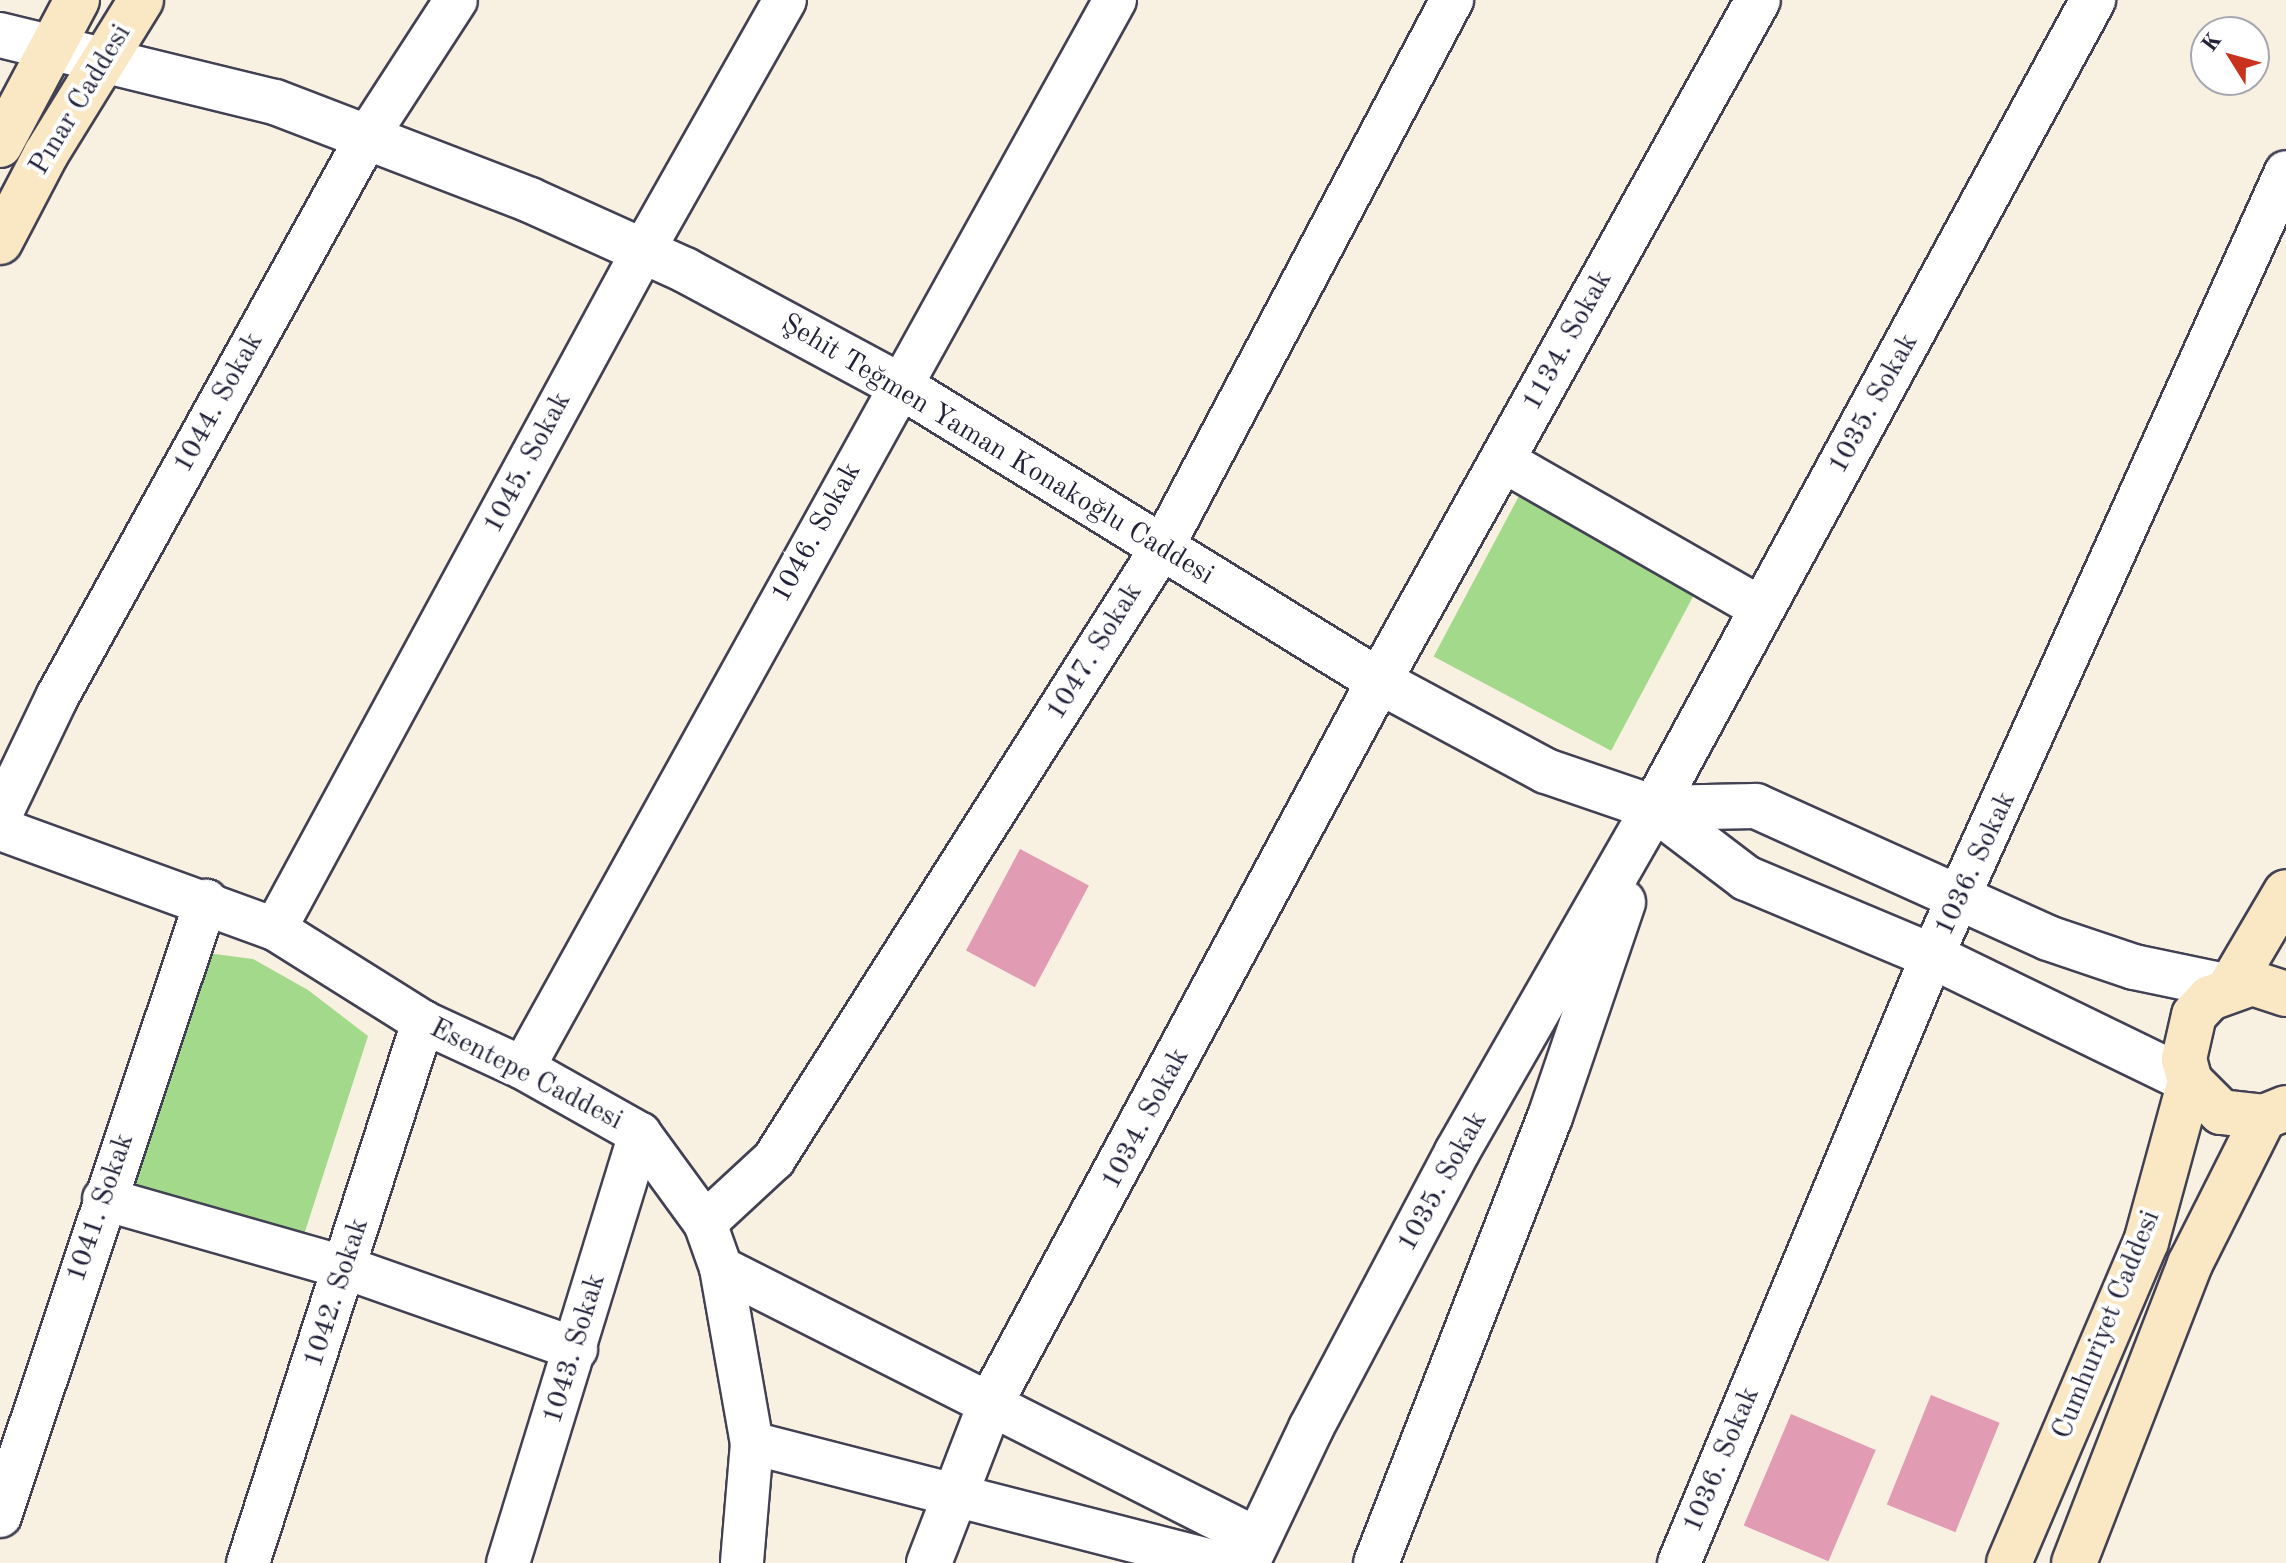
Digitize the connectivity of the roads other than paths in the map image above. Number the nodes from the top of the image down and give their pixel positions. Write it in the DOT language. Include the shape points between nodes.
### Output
graph roads {
  1 [pos="77,0"];
  2 [pos="141,0"];
  3 [pos="456,0"];
  4 [pos="785,0"];
  5 [pos="1115,0"];
  6 [pos="1452,0"];
  7 [pos="1758,0"];
  8 [pos="2093,0"];
  9 [pos="0,35"];
  10 [pos="50,47"];
  11 [pos="107,60"];
  12 [pos="367,137"];
  13 [pos="0,145"];
  14 [pos="2286,172"];
  15 [pos="0,242"];
  16 [pos="643,251"];
  17 [pos="899,385"];
  18 [pos="1502,460"];
  19 [pos="1163,546"];
  20 [pos="1762,609"];
  21 [pos="1379,681"];
  22 [pos="1654,808"];
  23 [pos="0,816"];
  24 [pos="0,829"];
  25 [pos="2286,892"];
  26 [pos="1962,899"];
  27 [pos="206,901"];
  28 [pos="275,929"];
  29 [pos="1932,956"];
  30 [pos="2230,987"];
  31 [pos="2286,994"];
  32 [pos="423,1022"];
  33 [pos="523,1068"];
  34 [pos="2190,1081"];
  35 [pos="2279,1116"];
  36 [pos="640,1134"];
  37 [pos="104,1199"];
  38 [pos="705,1223"];
  39 [pos="346,1268"];
  40 [pos="721,1268"];
  41 [pos="576,1349"];
  42 [pos="991,1402"];
  43 [pos="752,1443"];
  44 [pos="954,1492"];
  45 [pos="0,1516"];
  46 [pos="1251,1550"];
  47 [pos="248,1563"];
  48 [pos="508,1563"];
  49 [pos="742,1563"];
  50 [pos="929,1563"];
  51 [pos="1218,1563"];
  52 [pos="1376,1563"];
  53 [pos="1679,1563"];
  54 [pos="2009,1563"];
  55 [pos="2074,1563"];
  1 -- 10 [label="main road, Pınar Caddesi"];
  2 -- 11 [label="main road, Pınar Caddesi"];
  3 -- 12 [label="street, 1044. Sokak"];
  4 -- 16 [label="street, 1045. Sokak"];
  5 -- 17 [label="street, 1046. Sokak"];
  6 -- 19 [label="street, 1047. Sokak"];
  7 -- 18 [label="street, 1134. Sokak"];
  8 -- 20 [label="street, 1035. Sokak"];
  9 -- 10 [label="street, Şehit Teğmen Yaman Konakoğlu Caddesi"];
  10 -- 11 [label="street, Şehit Teğmen Yaman Konakoğlu Caddesi"];
  10 -- 13 [label="main road, Pınar Caddesi"];
  11 -- 12 [label="street, Şehit Teğmen Yaman Konakoğlu Caddesi" via="275,102"];
  11 -- 15 [label="main road, Pınar Caddesi" via="46,154"];
  12 -- 16 [label="street, Şehit Teğmen Yaman Konakoğlu Caddesi"];
  12 -- 23 [label="street, 1044. Sokak" via="57,697"];
  14 -- 26 [label="street, 1036. Sokak"];
  16 -- 17 [label="street, Şehit Teğmen Yaman Konakoğlu Caddesi"];
  16 -- 28 [label="street, 1045. Sokak"];
  17 -- 19 [label="street, Şehit Teğmen Yaman Konakoğlu Caddesi"];
  17 -- 33 [label="street, 1046. Sokak"];
  18 -- 20 [label="street"];
  18 -- 21 [label="street, 1134. Sokak"];
  19 -- 21 [label="street, Şehit Teğmen Yaman Konakoğlu Caddesi"];
  19 -- 38 [label="street, 1047. Sokak" via="774,1159"];
  20 -- 22 [label="street, 1035. Sokak"];
  21 -- 22 [label="street, Şehit Teğmen Yaman Konakoğlu Caddesi" via="1546,771"];
  21 -- 42 [label="street, 1034. Sokak"];
  22 -- 26 [label="street, Şehit Teğmen Yaman Konakoğlu Caddesi" via="1756,806"];
  22 -- 29 [label="street, Şehit Teğmen Yaman Konakoğlu Caddesi" via="1746,878"];
  22 -- 46 [label="street, 1035. Sokak" via="1457,1152"];
  22 -- 52 [label="street, 1035. Sokak" via="1550,1117"];
  24 -- 27 [label="street, Esentepe Caddesi"];
  25 -- 30 [label="main road"];
  26 -- 29 [label="street, 1036. Sokak"];
  26 -- 30 [label="street, Şehit Teğmen Yaman Konakoğlu Caddesi" via="2048,938 2134,967"];
  27 -- 28 [label="street, Esentepe Caddesi"];
  27 -- 37 [label="street, 1041. Sokak"];
  28 -- 32 [label="street, Esentepe Caddesi"];
  29 -- 34 [label="street, Şehit Teğmen Yaman Konakoğlu Caddesi"];
  29 -- 53 [label="street, 1036. Sokak"];
  30 -- 31 [label="main road" via="2252,983"];
  30 -- 34 [label="main road, Cumhuriyet Caddesi" via="2210,998 2190,1025 2184,1059"];
  32 -- 33 [label="street, Esentepe Caddesi"];
  32 -- 39 [label="street, 1042. Sokak"];
  33 -- 36 [label="street, Esentepe Caddesi"];
  34 -- 35 [label="main road" via="2221,1112"];
  34 -- 54 [label="main road, Cumhuriyet Caddesi" via="2146,1242"];
  35 -- 55 [label="main road, Cumhuriyet Caddesi" via="2190,1264"];
  36 -- 38 [label="street, Esentepe Caddesi"];
  36 -- 41 [label="street, 1043. Sokak"];
  37 -- 39 [label="street"];
  37 -- 45 [label="street, 1041. Sokak"];
  38 -- 40 [label="street, Esentepe Caddesi"];
  39 -- 41 [label="street"];
  39 -- 47 [label="street, 1042. Sokak"];
  40 -- 42 [label="street"];
  40 -- 43 [label="street, Esentepe Caddesi"];
  41 -- 48 [label="street, 1043. Sokak"];
  42 -- 44 [label="street, 1034. Sokak"];
  42 -- 46 [label="street"];
  43 -- 44 [label="street"];
  43 -- 49 [label="street, Esentepe Caddesi"];
  44 -- 50 [label="street, 1034. Sokak"];
  44 -- 51 [label="street"];
}
